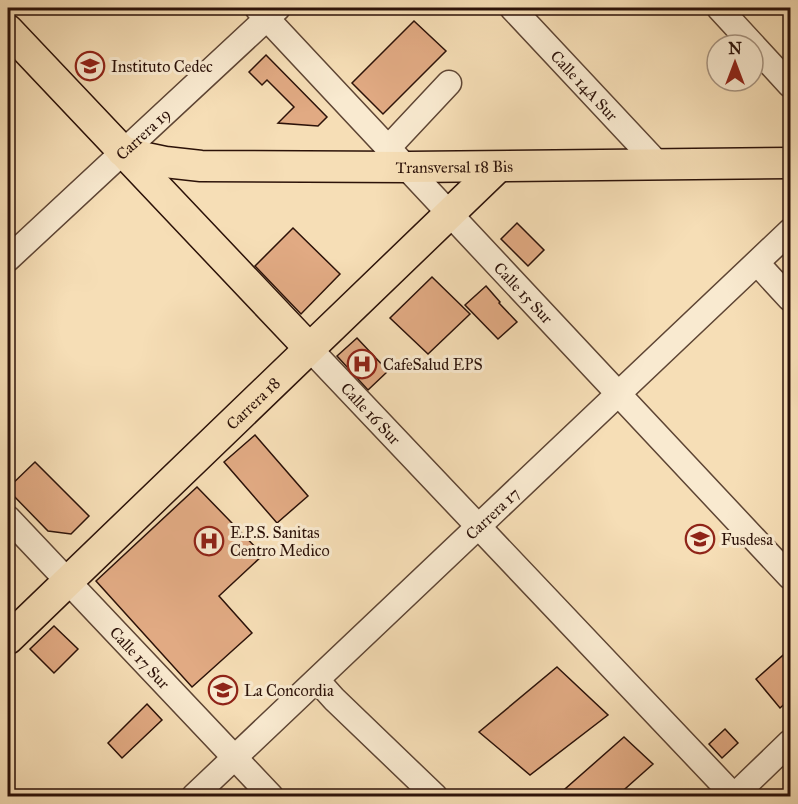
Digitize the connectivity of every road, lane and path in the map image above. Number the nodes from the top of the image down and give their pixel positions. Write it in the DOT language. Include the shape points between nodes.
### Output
graph roads {
  1 [pos="512,8"];
  2 [pos="719,8"];
  3 [pos="267,11"];
  4 [pos="8,30"];
  5 [pos="449,83"];
  6 [pos="790,85"];
  7 [pos="122,151"];
  8 [pos="399,157"];
  9 [pos="790,163"];
  10 [pos="659,165"];
  11 [pos="498,167"];
  12 [pos="451,213"];
  13 [pos="790,231"];
  14 [pos="8,259"];
  15 [pos="757,263"];
  16 [pos="790,299"];
  17 [pos="309,348"];
  18 [pos="619,393"];
  19 [pos="8,518"];
  20 [pos="478,527"];
  21 [pos="790,577"];
  22 [pos="68,581"];
  23 [pos="8,639"];
  24 [pos="317,680"];
  25 [pos="790,742"];
  26 [pos="235,758"];
  27 [pos="194,796"];
  28 [pos="271,796"];
  29 [pos="435,796"];
  30 [pos="734,796"];
  1 -- 10 [label="street, Calle 14A Sur"];
  2 -- 6 [label="street"];
  3 -- 7 [label="street, Carrera 19"];
  3 -- 8 [label="street, Calle 15 Sur"];
  4 -- 7 [label="main road, Calle 16 Sur"];
  5 -- 8 [label="street"];
  7 -- 8 [label="main road, Transversal 18 Bis" via="201,166"];
  7 -- 14 [label="street, Carrera 19"];
  7 -- 17 [label="main road, Calle 16 Sur"];
  8 -- 11 [label="main road, Transversal 18 Bis"];
  8 -- 12 [label="street, Calle 15 Sur"];
  9 -- 10 [label="main road, Transversal 18 Bis"];
  10 -- 11 [label="main road, Transversal 18 Bis"];
  11 -- 12 [label="main road, Carrera 18"];
  12 -- 17 [label="main road, Carrera 18"];
  12 -- 18 [label="street, Calle 15 Sur"];
  13 -- 15 [label="street, Carrera 17"];
  15 -- 16 [label="street"];
  15 -- 18 [label="street, Carrera 17"];
  17 -- 20 [label="street, Calle 16 Sur"];
  17 -- 22 [label="main road, Carrera 18"];
  18 -- 20 [label="street, Carrera 17"];
  18 -- 21 [label="street, Calle 15 Sur"];
  19 -- 22 [label="street, Calle 17 Sur"];
  20 -- 24 [label="street, Carrera 17"];
  20 -- 30 [label="street, Calle 16 Sur"];
  22 -- 23 [label="main road, Carrera 18"];
  22 -- 26 [label="street, Calle 17 Sur"];
  24 -- 26 [label="street, Carrera 17"];
  24 -- 29 [label="street"];
  25 -- 30 [label="street"];
  26 -- 27 [label="street, Carrera 17"];
  26 -- 28 [label="street, Calle 17 Sur"];
}
